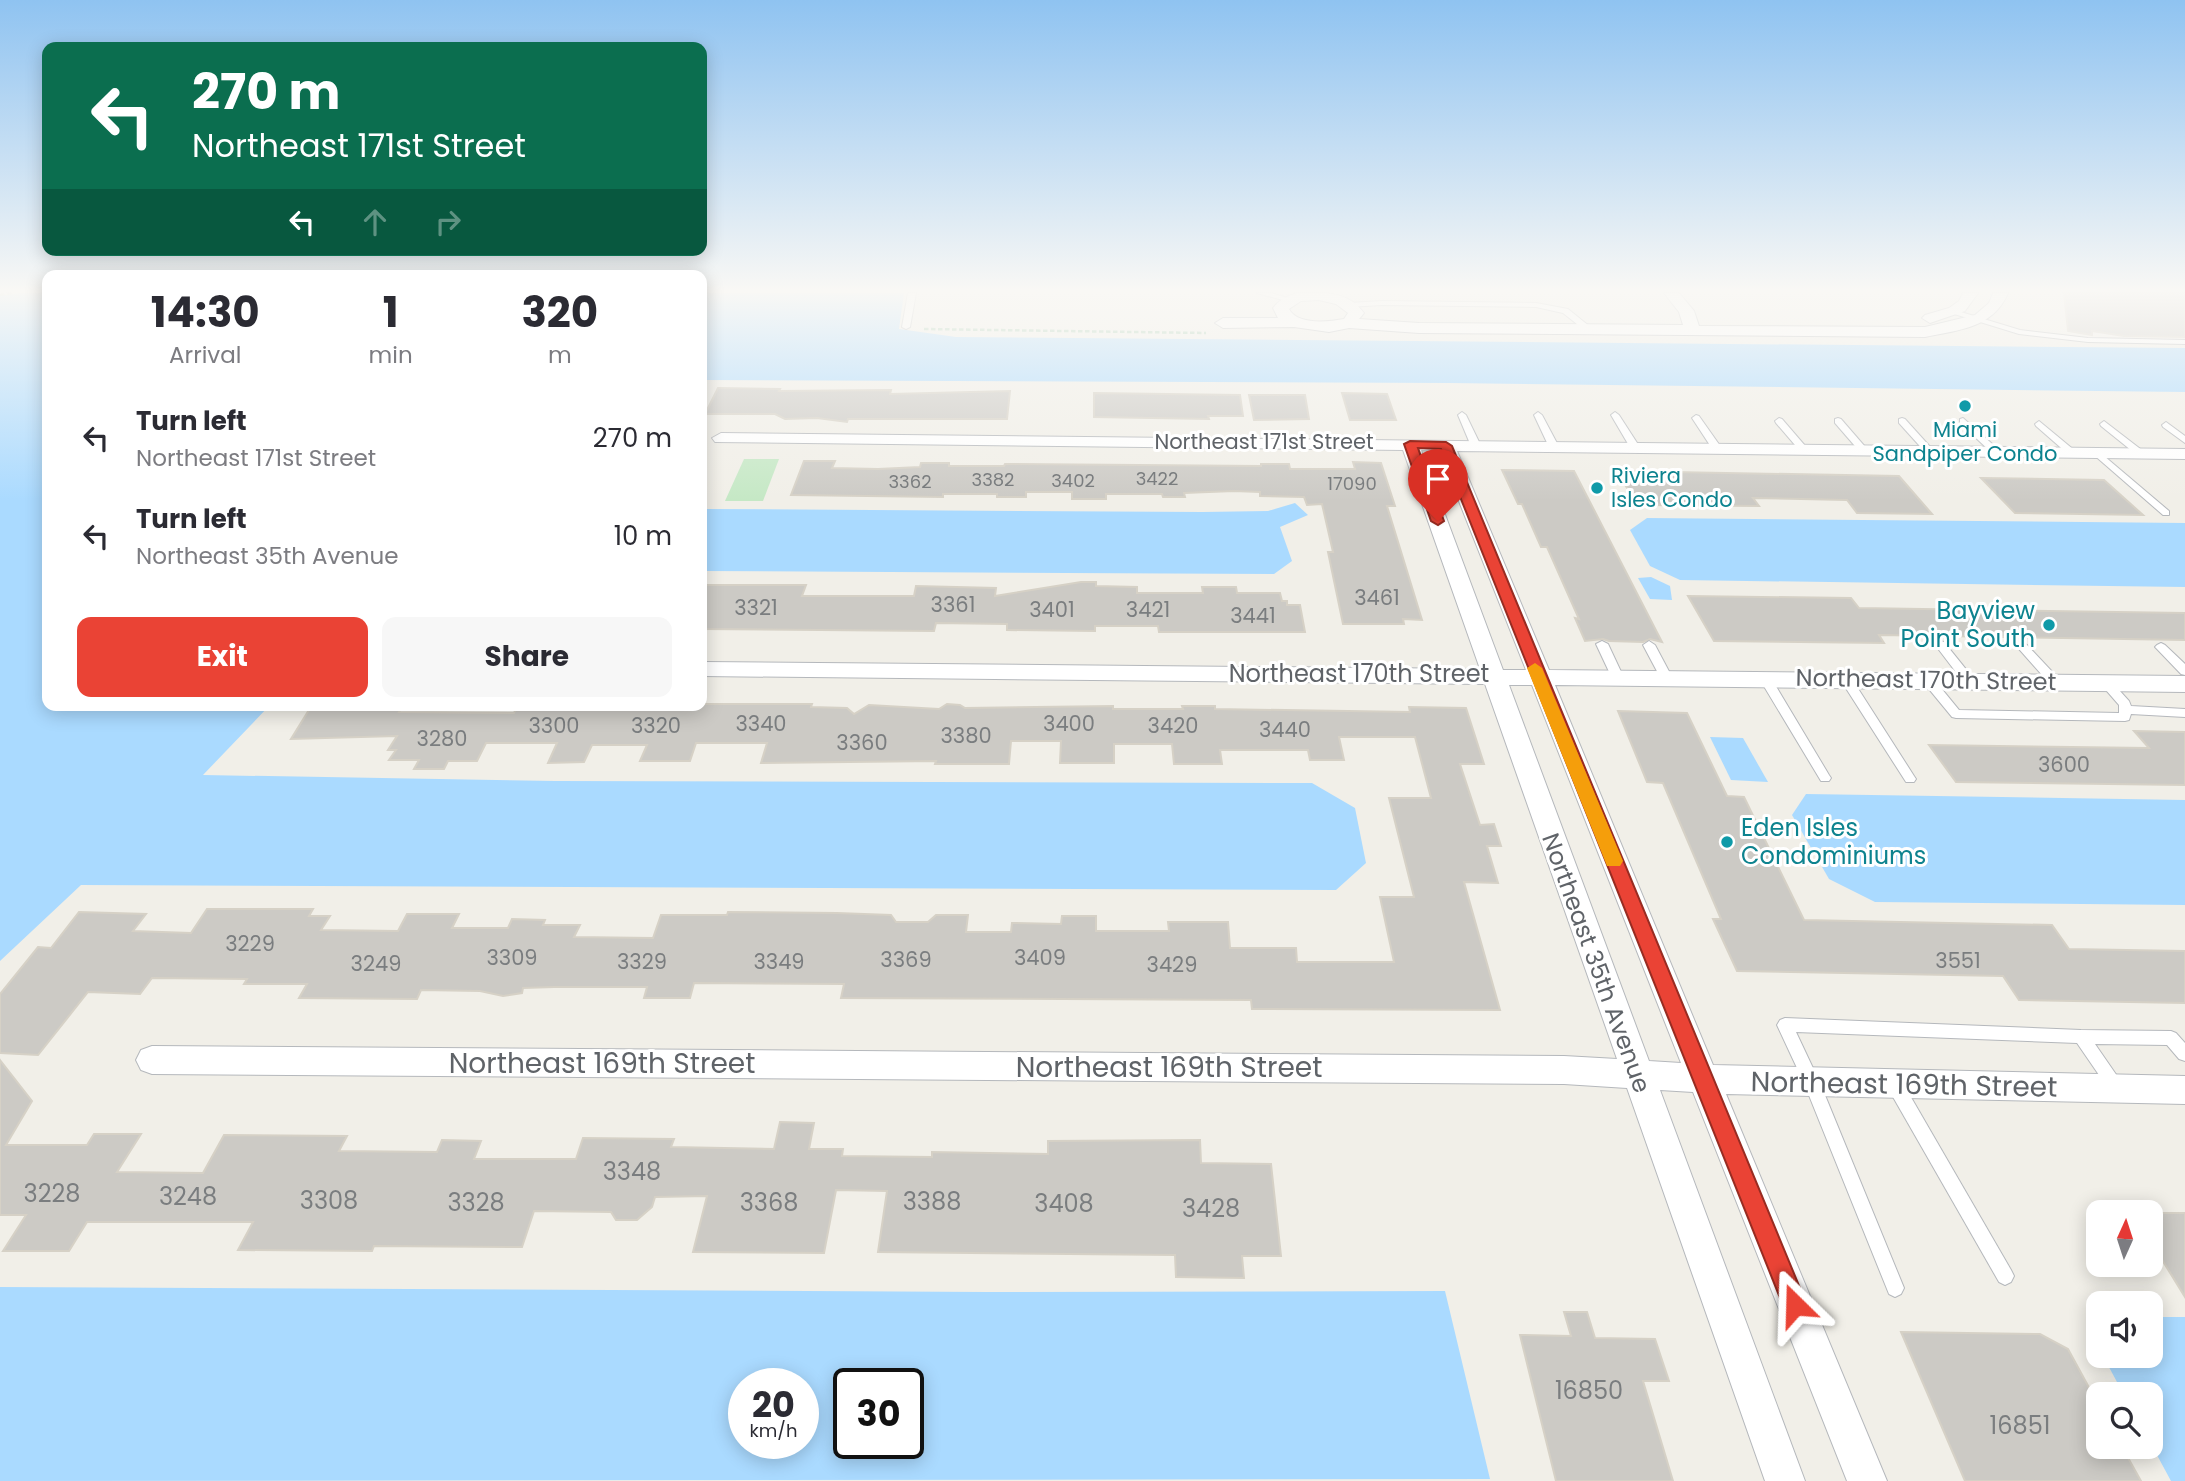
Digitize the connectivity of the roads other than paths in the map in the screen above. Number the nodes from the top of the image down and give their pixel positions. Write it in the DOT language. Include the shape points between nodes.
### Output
graph roads {
  1 [pos="1462,415"];
  2 [pos="1538,415"];
  3 [pos="1615,415"];
  4 [pos="1696,418"];
  5 [pos="1779,421"];
  6 [pos="1838,421"];
  7 [pos="1902,421"];
  8 [pos="1963,421"];
  9 [pos="2039,424"];
  10 [pos="2104,424"];
  11 [pos="2166,425"];
  12 [pos="721,438"];
  13 [pos="2185,440"];
  14 [pos="1410,444"];
  15 [pos="1446,446"];
  16 [pos="1476,446"];
  17 [pos="1554,447"];
  18 [pos="1636,449"];
  19 [pos="1718,450"];
  20 [pos="1804,450"];
  21 [pos="1864,451"];
  22 [pos="1930,452"];
  23 [pos="1996,452"];
  24 [pos="2071,452"];
  25 [pos="2097,453"];
  26 [pos="2140,453"];
  27 [pos="2185,454"];
  28 [pos="2166,513"];
  29 [pos="1602,644"];
  30 [pos="1940,644"];
  31 [pos="1649,645"];
  32 [pos="2023,647"];
  33 [pos="2161,647"];
  34 [pos="707,669"];
  35 [pos="1493,675"];
  36 [pos="1538,675"];
  37 [pos="1617,676"];
  38 [pos="1666,677"];
  39 [pos="1765,678"];
  40 [pos="1846,679"];
  41 [pos="1928,680"];
  42 [pos="1969,681"];
  43 [pos="2184,681"];
  44 [pos="2055,682"];
  45 [pos="2105,682"];
  46 [pos="2125,710"];
  47 [pos="2185,713"];
  48 [pos="1825,778"];
  49 [pos="1910,779"];
  50 [pos="2081,1037"];
  51 [pos="2178,1038"];
  52 [pos="2185,1054"];
  53 [pos="152,1060"];
  54 [pos="1636,1074"];
  55 [pos="1703,1078"];
  56 [pos="1812,1083"];
  57 [pos="1895,1084"];
  58 [pos="2119,1089"];
  59 [pos="2185,1090"];
  60 [pos="2005,1276"];
  61 [pos="1895,1288"];
  62 [pos="1785,1481"];
  63 [pos="1867,1481"];
  1 -- 16 [label="lane"];
  2 -- 17 [label="lane"];
  3 -- 18 [label="lane"];
  4 -- 19 [label="lane"];
  5 -- 20 [label="lane"];
  6 -- 21 [label="lane"];
  7 -- 22 [label="lane"];
  8 -- 23 [label="lane"];
  9 -- 24 [label="lane"];
  10 -- 26 [label="lane"];
  11 -- 13 [label="lane"];
  12 -- 14 [label="street, Northeast 171st Street"];
  14 -- 15 [label="street, Northeast 171st Street"];
  14 -- 35 [label="street, Northeast 35th Avenue"];
  15 -- 16 [label="street, Northeast 171st Street"];
  15 -- 36 [label="street, Northeast 35th Avenue"];
  16 -- 17 [label="street, Northeast 171st Street"];
  17 -- 18 [label="street, Northeast 171st Street"];
  18 -- 19 [label="street, Northeast 171st Street"];
  19 -- 20 [label="street, Northeast 171st Street"];
  20 -- 21 [label="street, Northeast 171st Street"];
  21 -- 22 [label="street, Northeast 171st Street"];
  22 -- 23 [label="street, Northeast 171st Street"];
  23 -- 24 [label="street, Northeast 171st Street"];
  24 -- 25 [label="street, Northeast 171st Street"];
  25 -- 26 [label="street, Northeast 171st Street"];
  25 -- 28 [label="lane"];
  26 -- 27 [label="street, Northeast 171st Street"];
  29 -- 37 [label="lane"];
  30 -- 42 [label="lane"];
  31 -- 38 [label="lane"];
  32 -- 44 [label="lane"];
  33 -- 43 [label="lane"];
  34 -- 35 [label="street, Northeast 170th Street"];
  35 -- 36 [label="street, Northeast 170th Street"];
  35 -- 54 [label="street, Northeast 35th Avenue"];
  36 -- 37 [label="street, Northeast 170th Street"];
  36 -- 55 [label="street, Northeast 35th Avenue"];
  37 -- 38 [label="street, Northeast 170th Street"];
  38 -- 39 [label="street, Northeast 170th Street"];
  39 -- 40 [label="street, Northeast 170th Street"];
  39 -- 48 [label="lane"];
  40 -- 41 [label="street, Northeast 170th Street"];
  40 -- 49 [label="lane"];
  41 -- 42 [label="street, Northeast 170th Street"];
  41 -- 46 [label="lane" via="1956,714 2125,717"];
  42 -- 44 [label="street, Northeast 170th Street"];
  43 -- 45 [label="street, Northeast 170th Street"];
  44 -- 45 [label="street, Northeast 170th Street"];
  45 -- 46 [label="lane"];
  46 -- 47 [label="lane"];
  50 -- 51 [label="lane"];
  50 -- 56 [label="lane" via="1785,1025"];
  50 -- 58 [label="lane"];
  51 -- 52 [label="lane"];
  53 -- 54 [label="street, Northeast 169th Street"];
  54 -- 55 [label="street, Northeast 169th Street"];
  54 -- 62 [label="street, Northeast 35th Avenue"];
  55 -- 56 [label="street, Northeast 169th Street"];
  55 -- 63 [label="street, Northeast 35th Avenue"];
  56 -- 57 [label="street, Northeast 169th Street"];
  56 -- 61 [label="lane"];
  57 -- 58 [label="street, Northeast 169th Street"];
  57 -- 60 [label="lane"];
  58 -- 59 [label="street, Northeast 169th Street"];
}
